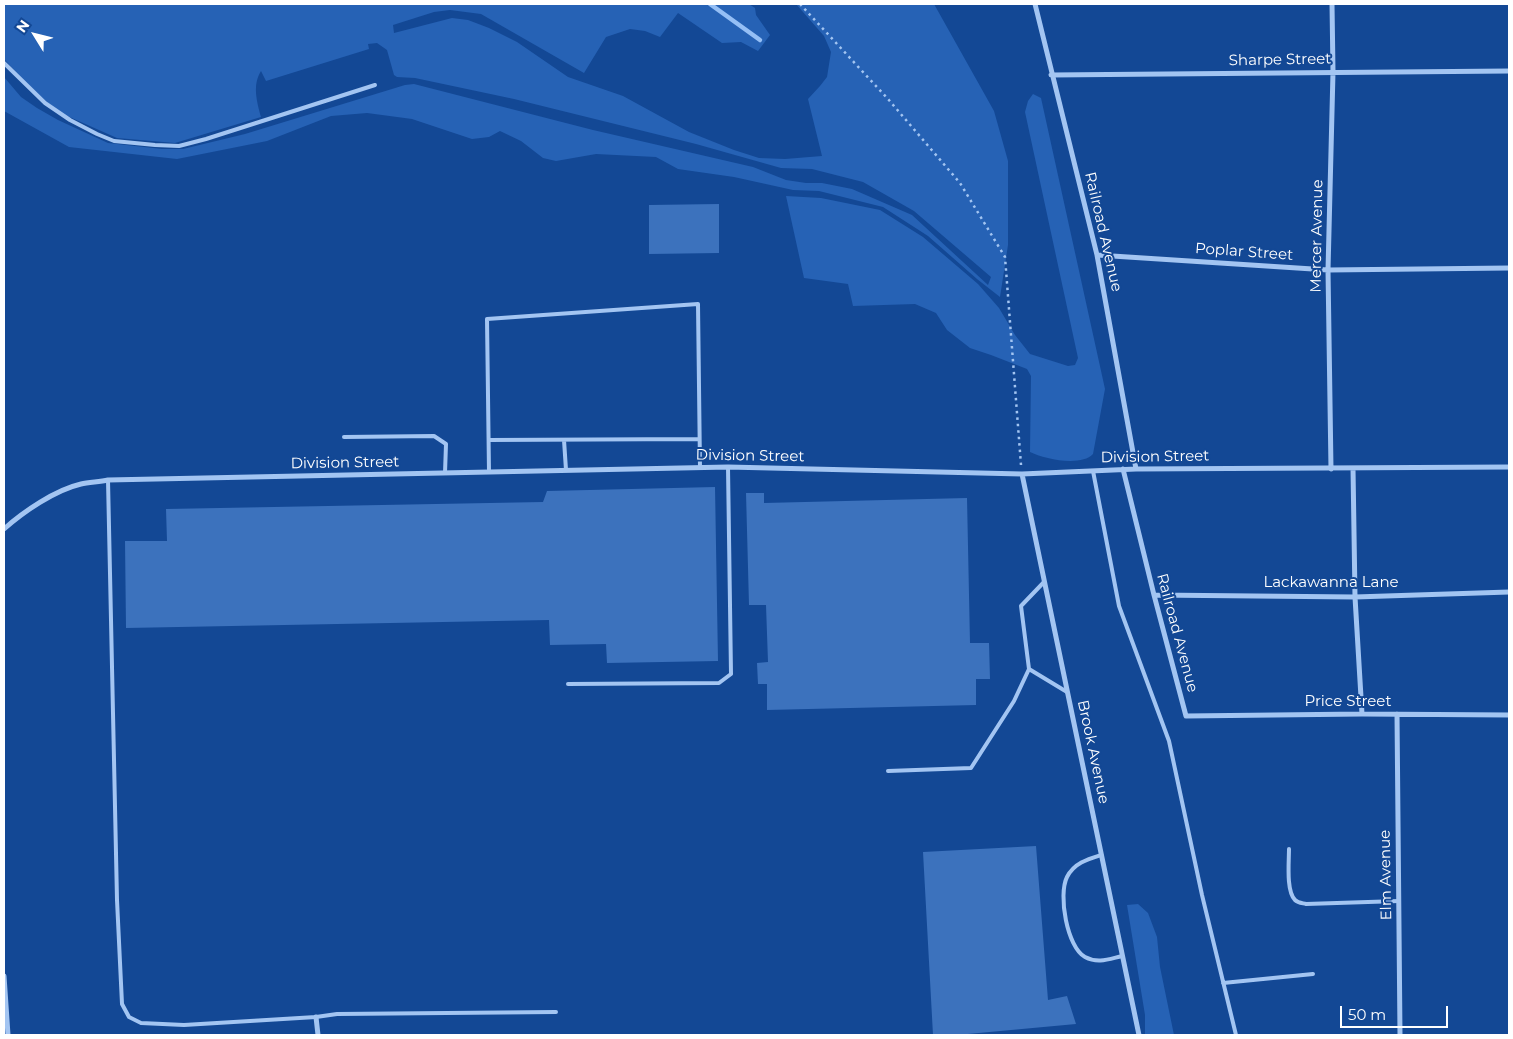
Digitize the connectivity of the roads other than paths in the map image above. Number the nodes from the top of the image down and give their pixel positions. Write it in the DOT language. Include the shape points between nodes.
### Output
graph roads {
  1 [pos="1035,4"];
  2 [pos="1332,4"];
  3 [pos="4,63"];
  4 [pos="1509,71"];
  5 [pos="1333,72"];
  6 [pos="1052,75"];
  7 [pos="375,85"];
  8 [pos="1097,255"];
  9 [pos="1509,268"];
  10 [pos="1328,270"];
  11 [pos="344,437"];
  12 [pos="700,439"];
  13 [pos="489,440"];
  14 [pos="564,440"];
  15 [pos="728,467"];
  16 [pos="1509,467"];
  17 [pos="700,468"];
  18 [pos="1352,468"];
  19 [pos="1123,469"];
  20 [pos="1136,469"];
  21 [pos="1331,469"];
  22 [pos="566,470"];
  23 [pos="1093,471"];
  24 [pos="489,472"];
  25 [pos="445,473"];
  26 [pos="1022,474"];
  27 [pos="108,480"];
  28 [pos="4,529"];
  29 [pos="1044,582"];
  30 [pos="1509,592"];
  31 [pos="1154,595"];
  32 [pos="1355,597"];
  33 [pos="1029,669"];
  34 [pos="568,684"];
  35 [pos="1068,692"];
  36 [pos="1362,714"];
  37 [pos="1397,714"];
  38 [pos="1509,715"];
  39 [pos="1186,716"];
  40 [pos="888,770"];
  41 [pos="1289,849"];
  42 [pos="1102,855"];
  43 [pos="1399,901"];
  44 [pos="1122,956"];
  45 [pos="1313,974"];
  46 [pos="4,976"];
  47 [pos="1223,983"];
  48 [pos="556,1012"];
  49 [pos="316,1017"];
  50 [pos="8,1035"];
  51 [pos="318,1035"];
  52 [pos="1139,1035"];
  53 [pos="1236,1035"];
  54 [pos="1400,1035"];
  1 -- 6 [label="street, Railroad Avenue"];
  2 -- 5 [label="street, Mercer Avenue"];
  3 -- 7 [label="lane" via="45,103 70,120 114,141 155,145 179,146 206,139"];
  4 -- 5 [label="street, Sharpe Street"];
  5 -- 6 [label="street, Sharpe Street"];
  5 -- 10 [label="street, Mercer Avenue"];
  6 -- 8 [label="street, Railroad Avenue"];
  8 -- 10 [label="street, Poplar Street"];
  8 -- 20 [label="street, Railroad Avenue"];
  9 -- 10 [label="street, Poplar Street"];
  10 -- 21 [label="street, Mercer Avenue"];
  11 -- 25 [label="lane" via="434,436 446,444"];
  12 -- 13 [label="lane" via="698,304 487,319"];
  12 -- 14 [label="lane"];
  12 -- 17 [label="lane"];
  13 -- 14 [label="lane"];
  13 -- 24 [label="lane"];
  14 -- 22 [label="lane"];
  15 -- 17 [label="street, Division Street"];
  15 -- 26 [label="street, Division Street"];
  15 -- 34 [label="lane" via="731,674 719,683"];
  16 -- 18 [label="street, Division Street"];
  17 -- 22 [label="street, Division Street"];
  18 -- 21 [label="street, Division Street"];
  18 -- 32 [label="street"];
  19 -- 20 [label="street, Division Street"];
  19 -- 23 [label="street, Division Street"];
  19 -- 31 [label="street, Railroad Avenue"];
  20 -- 21 [label="street, Division Street"];
  22 -- 24 [label="street, Division Street"];
  23 -- 26 [label="street, Division Street"];
  23 -- 47 [label="lane" via="1120,606 1169,741"];
  24 -- 25 [label="street, Division Street"];
  25 -- 27 [label="street, Division Street"];
  26 -- 29 [label="street, Brook Avenue"];
  27 -- 28 [label="street, Division Street" via="79,484 45,499"];
  27 -- 49 [label="lane" via="122,1004 129,1018 140,1023 184,1025"];
  29 -- 33 [label="lane" via="1020,606"];
  29 -- 35 [label="street, Brook Avenue"];
  30 -- 32 [label="street, Lackawanna Lane"];
  31 -- 32 [label="street, Lackawanna Lane"];
  31 -- 39 [label="street, Railroad Avenue"];
  32 -- 36 [label="street"];
  33 -- 35 [label="lane"];
  33 -- 40 [label="lane" via="1014,701 971,768"];
  35 -- 42 [label="street, Brook Avenue"];
  36 -- 37 [label="street, Price Street"];
  36 -- 39 [label="street, Price Street"];
  37 -- 38 [label="street, Price Street"];
  37 -- 43 [label="street, Elm Avenue"];
  41 -- 43 [label="lane" via="1291,894 1298,902"];
  42 -- 44 [label="street, Brook Avenue"];
  42 -- 44 [label="lane" via="1084,860 1073,869 1067,878 1063,903 1072,943 1078,952 1094,961"];
  43 -- 54 [label="street, Elm Avenue"];
  44 -- 52 [label="street, Brook Avenue"];
  45 -- 47 [label="lane"];
  46 -- 50 [label="street"];
  47 -- 53 [label="lane"];
  48 -- 49 [label="lane" via="336,1014"];
  49 -- 51 [label="street"];
}
